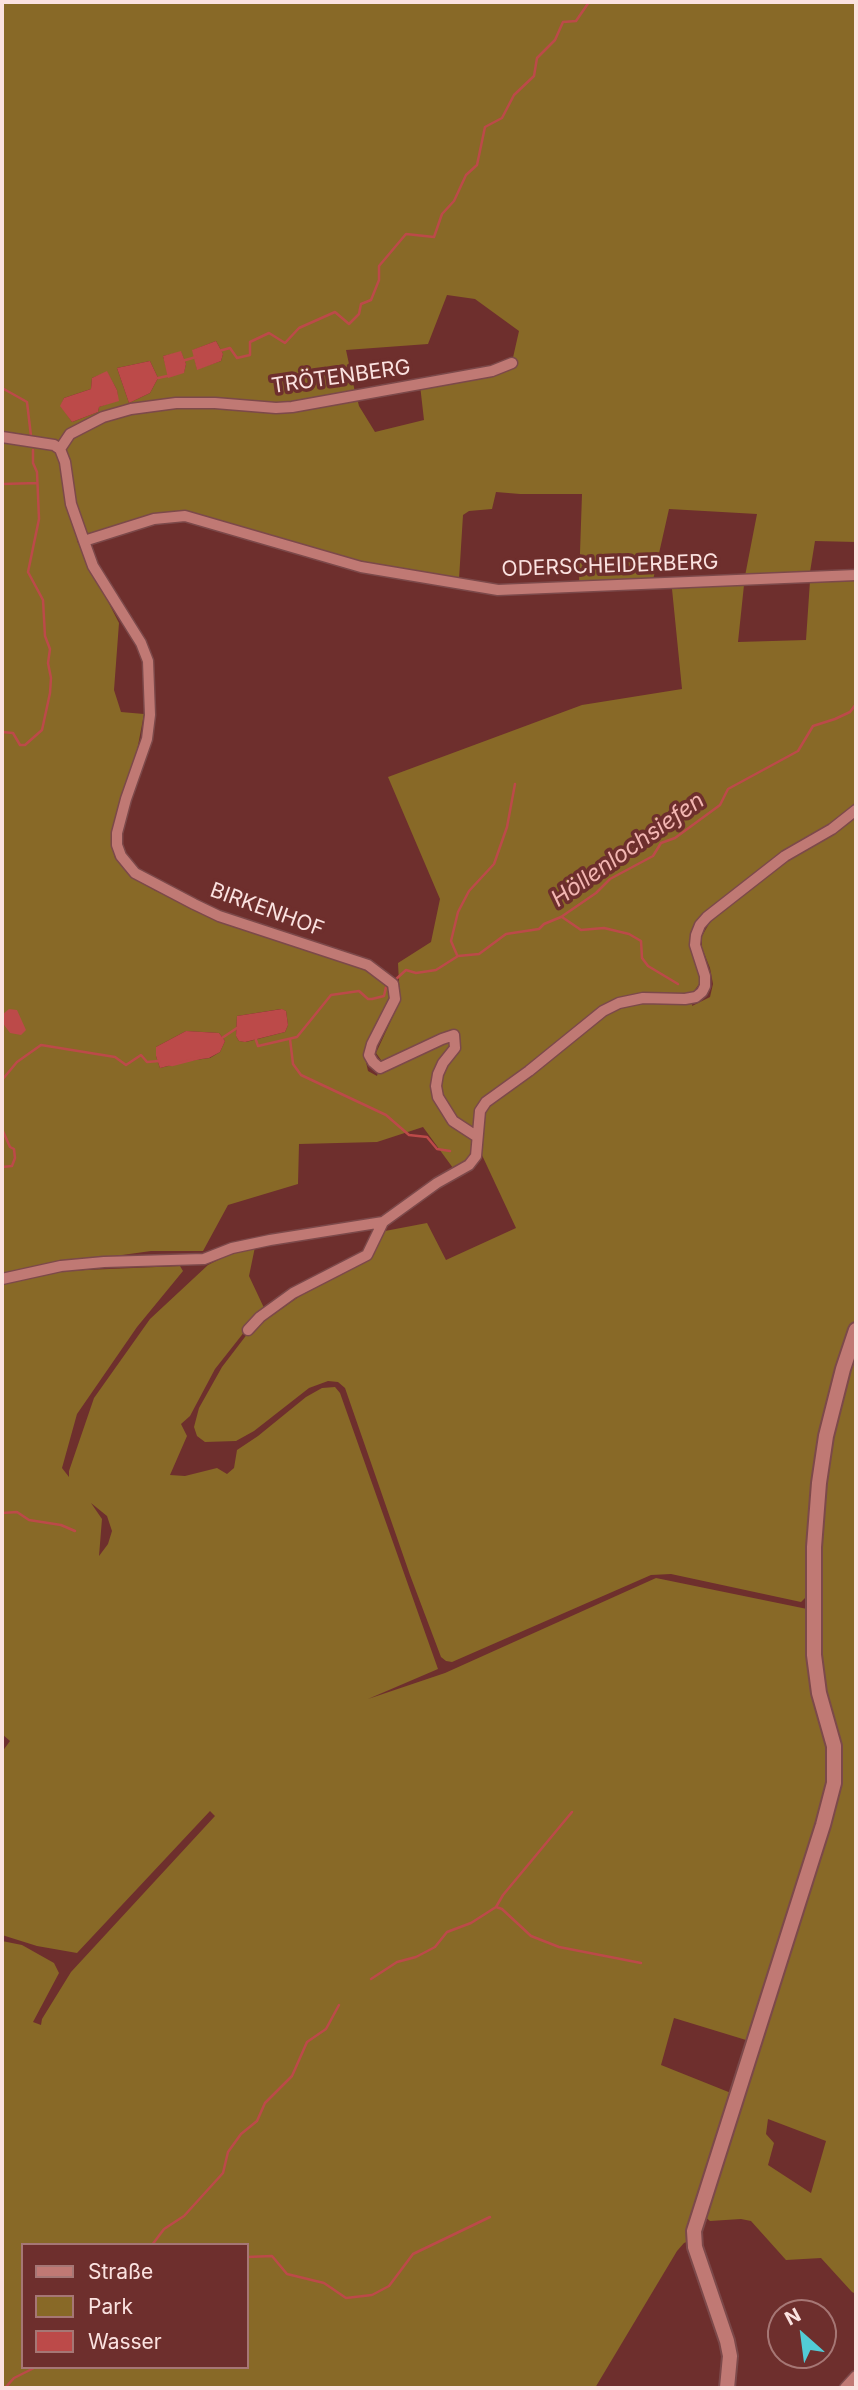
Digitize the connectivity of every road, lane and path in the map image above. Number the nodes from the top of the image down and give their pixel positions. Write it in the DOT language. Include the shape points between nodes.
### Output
graph roads {
  1 [pos="512,363"];
  2 [pos="2,437"];
  3 [pos="60,449"];
  4 [pos="84,541"];
  5 [pos="856,575"];
  6 [pos="856,810"];
  7 [pos="477,1136"];
  8 [pos="383,1222"];
  9 [pos="2,1279"];
  10 [pos="248,1330"];
  11 [pos="856,1330"];
  12 [pos="856,2376"];
  13 [pos="727,2388"];
  14 [pos="845,2388"];
  1 -- 3 [label="street, TRÖTENBERG" via="492,371 292,407 176,403 131,409 70,433"];
  2 -- 3 [label="street"];
  3 -- 4 [label="street"];
  4 -- 5 [label="street, ODERSCHEIDERBERG" via="154,519 185,516 361,567 498,590"];
  4 -- 7 [label="street, BIRKENHOF" via="93,566 141,643 149,668 147,739 117,833 121,856 135,873 219,916 368,965 393,984 395,999 369,1055 380,1068 454,1035 455,1048 438,1074 438,1097 453,1121"];
  6 -- 7 [label="street" via="785,856 707,917 695,945 705,976 702,992 685,999 642,998 603,1011 486,1102"];
  7 -- 8 [label="street" via="476,1156 469,1165"];
  8 -- 9 [label="street" via="232,1248 204,1259 61,1266"];
  8 -- 10 [label="street" via="367,1255 293,1293"];
  11 -- 13 [label="street" via="826,1436 814,1547 814,1655 834,1746 834,1783 694,2239 727,2341"];
  12 -- 14 [label="street"];
}
